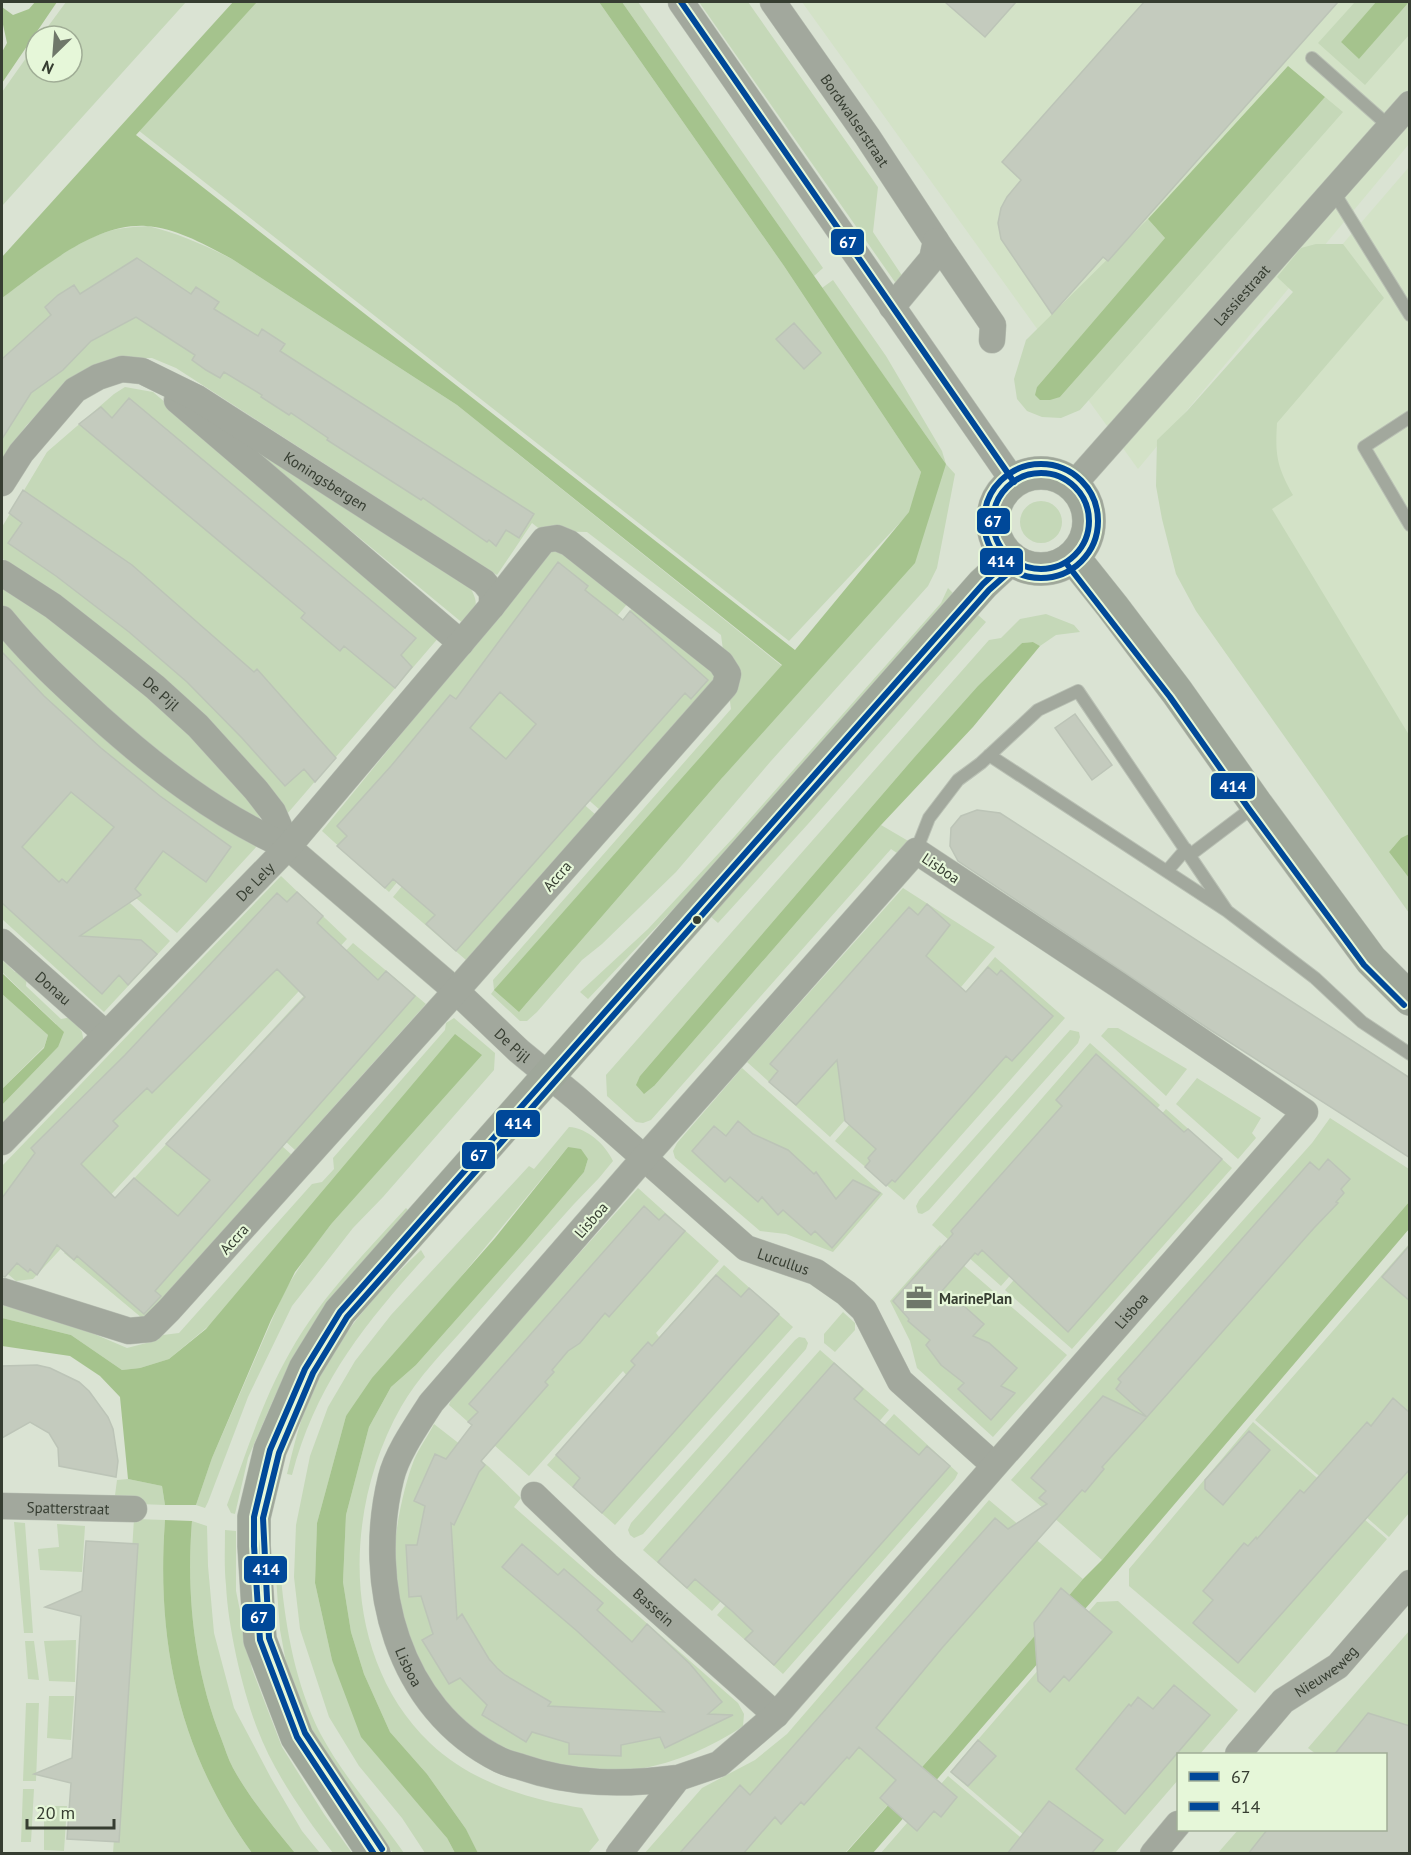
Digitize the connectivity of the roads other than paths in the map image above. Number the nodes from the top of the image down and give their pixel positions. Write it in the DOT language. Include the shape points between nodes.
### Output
graph roads {
  1 [pos="681,2"];
  2 [pos="773,2"];
  3 [pos="1312,58"];
  4 [pos="1410,104"];
  5 [pos="1390,127"];
  6 [pos="1333,191"];
  7 [pos="936,241"];
  8 [pos="892,307"];
  9 [pos="1410,315"];
  10 [pos="992,340"];
  11 [pos="142,371"];
  12 [pos="1410,417"];
  13 [pos="1014,482"];
  14 [pos="2,483"];
  15 [pos="1073,485"];
  16 [pos="1410,525"];
  17 [pos="1073,557"];
  18 [pos="1011,558"];
  19 [pos="2,573"];
  20 [pos="492,606"];
  21 [pos="2,619"];
  22 [pos="461,643"];
  23 [pos="989,755"];
  24 [pos="1256,804"];
  25 [pos="288,846"];
  26 [pos="916,851"];
  27 [pos="1188,852"];
  28 [pos="1167,871"];
  29 [pos="1227,911"];
  30 [pos="2,942"];
  31 [pos="456,991"];
  32 [pos="1410,999"];
  33 [pos="106,1034"];
  34 [pos="1410,1054"];
  35 [pos="550,1075"];
  36 [pos="2,1142"];
  37 [pos="644,1158"];
  38 [pos="2,1291"];
  39 [pos="994,1466"];
  40 [pos="534,1495"];
  41 [pos="2,1506"];
  42 [pos="134,1509"];
  43 [pos="1410,1583"];
  44 [pos="776,1715"];
  45 [pos="1240,1753"];
  46 [pos="678,1778"];
  47 [pos="1177,1826"];
  48 [pos="375,1854"];
  49 [pos="619,1854"];
  50 [pos="1153,1854"];
  1 -- 8 [label="street"];
  2 -- 7 [label="street, Bordwalserstraat"];
  3 -- 5 [label="lane"];
  4 -- 5 [label="street, Lassiestraat"];
  5 -- 6 [label="street, Lassiestraat"];
  6 -- 9 [label="lane"];
  6 -- 15 [label="street, Lassiestraat"];
  7 -- 8 [label="street" via="932,259"];
  7 -- 10 [label="street, Bordwalserstraat" via="993,325"];
  8 -- 13 [label="street"];
  11 -- 14 [label="street, Koningsbergen" via="122,369 75,390 21,453"];
  11 -- 20 [label="street, Koningsbergen" via="171,383 229,418 484,582 492,592"];
  11 -- 22 [label="street, Koningsbergen"];
  12 -- 16 [label="lane" via="1364,447"];
  13 -- 15 [label="main road" via="1041,474"];
  13 -- 18 [label="main road" via="995,506 993,520 998,541"];
  15 -- 17 [label="main road" via="1083,499 1089,520 1085,540"];
  17 -- 18 [label="main road" via="1053,568 1042,569 1030,568"];
  17 -- 24 [label="main road" via="1177,692"];
  18 -- 35 [label="main road" via="983,584"];
  19 -- 25 [label="street, De Pijl" via="53,606 198,726 273,812"];
  20 -- 22 [label="street, De Lely"];
  20 -- 31 [label="street, Accra" via="544,540 557,538 569,543 721,663 728,674 725,686"];
  21 -- 25 [label="street, De Pijl" via="72,693 158,768 231,818"];
  22 -- 25 [label="street, De Lely"];
  23 -- 26 [label="lane" via="958,780 929,818"];
  23 -- 27 [label="lane" via="1038,710 1078,691"];
  23 -- 28 [label="lane"];
  24 -- 27 [label="lane"];
  24 -- 32 [label="main road" via="1371,960"];
  25 -- 31 [label="street, De Pijl"];
  25 -- 33 [label="street, De Lely"];
  26 -- 37 [label="street, Lisboa"];
  26 -- 39 [label="street, Lisboa" via="1305,1112"];
  27 -- 28 [label="lane"];
  27 -- 29 [label="lane"];
  28 -- 29 [label="lane"];
  29 -- 34 [label="lane" via="1315,978 1362,1022"];
  30 -- 33 [label="street, Donau"];
  31 -- 35 [label="street, De Pijl"];
  31 -- 38 [label="street, Accra" via="150,1329 129,1331"];
  33 -- 36 [label="street, De Lely"];
  35 -- 37 [label="street, Lucullus"];
  35 -- 48 [label="main road" via="340,1312 305,1369 270,1450 254,1517 260,1640 297,1737"];
  37 -- 39 [label="street, Lucullus" via="746,1248 816,1272 846,1293 864,1311 900,1381"];
  37 -- 46 [label="street, Lisboa" via="431,1402 411,1434 391,1476 383,1521 383,1579 406,1666 436,1712 466,1738 500,1760 548,1776 636,1783"];
  39 -- 44 [label="street, Lisboa"];
  40 -- 44 [label="street, Bassein"];
  41 -- 42 [label="street, Spatterstraat"];
  43 -- 45 [label="street, Nieuweweg" via="1338,1666 1283,1701"];
  44 -- 46 [label="street, Lisboa" via="719,1764"];
  46 -- 49 [label="street"];
  47 -- 50 [label="street"];
}
